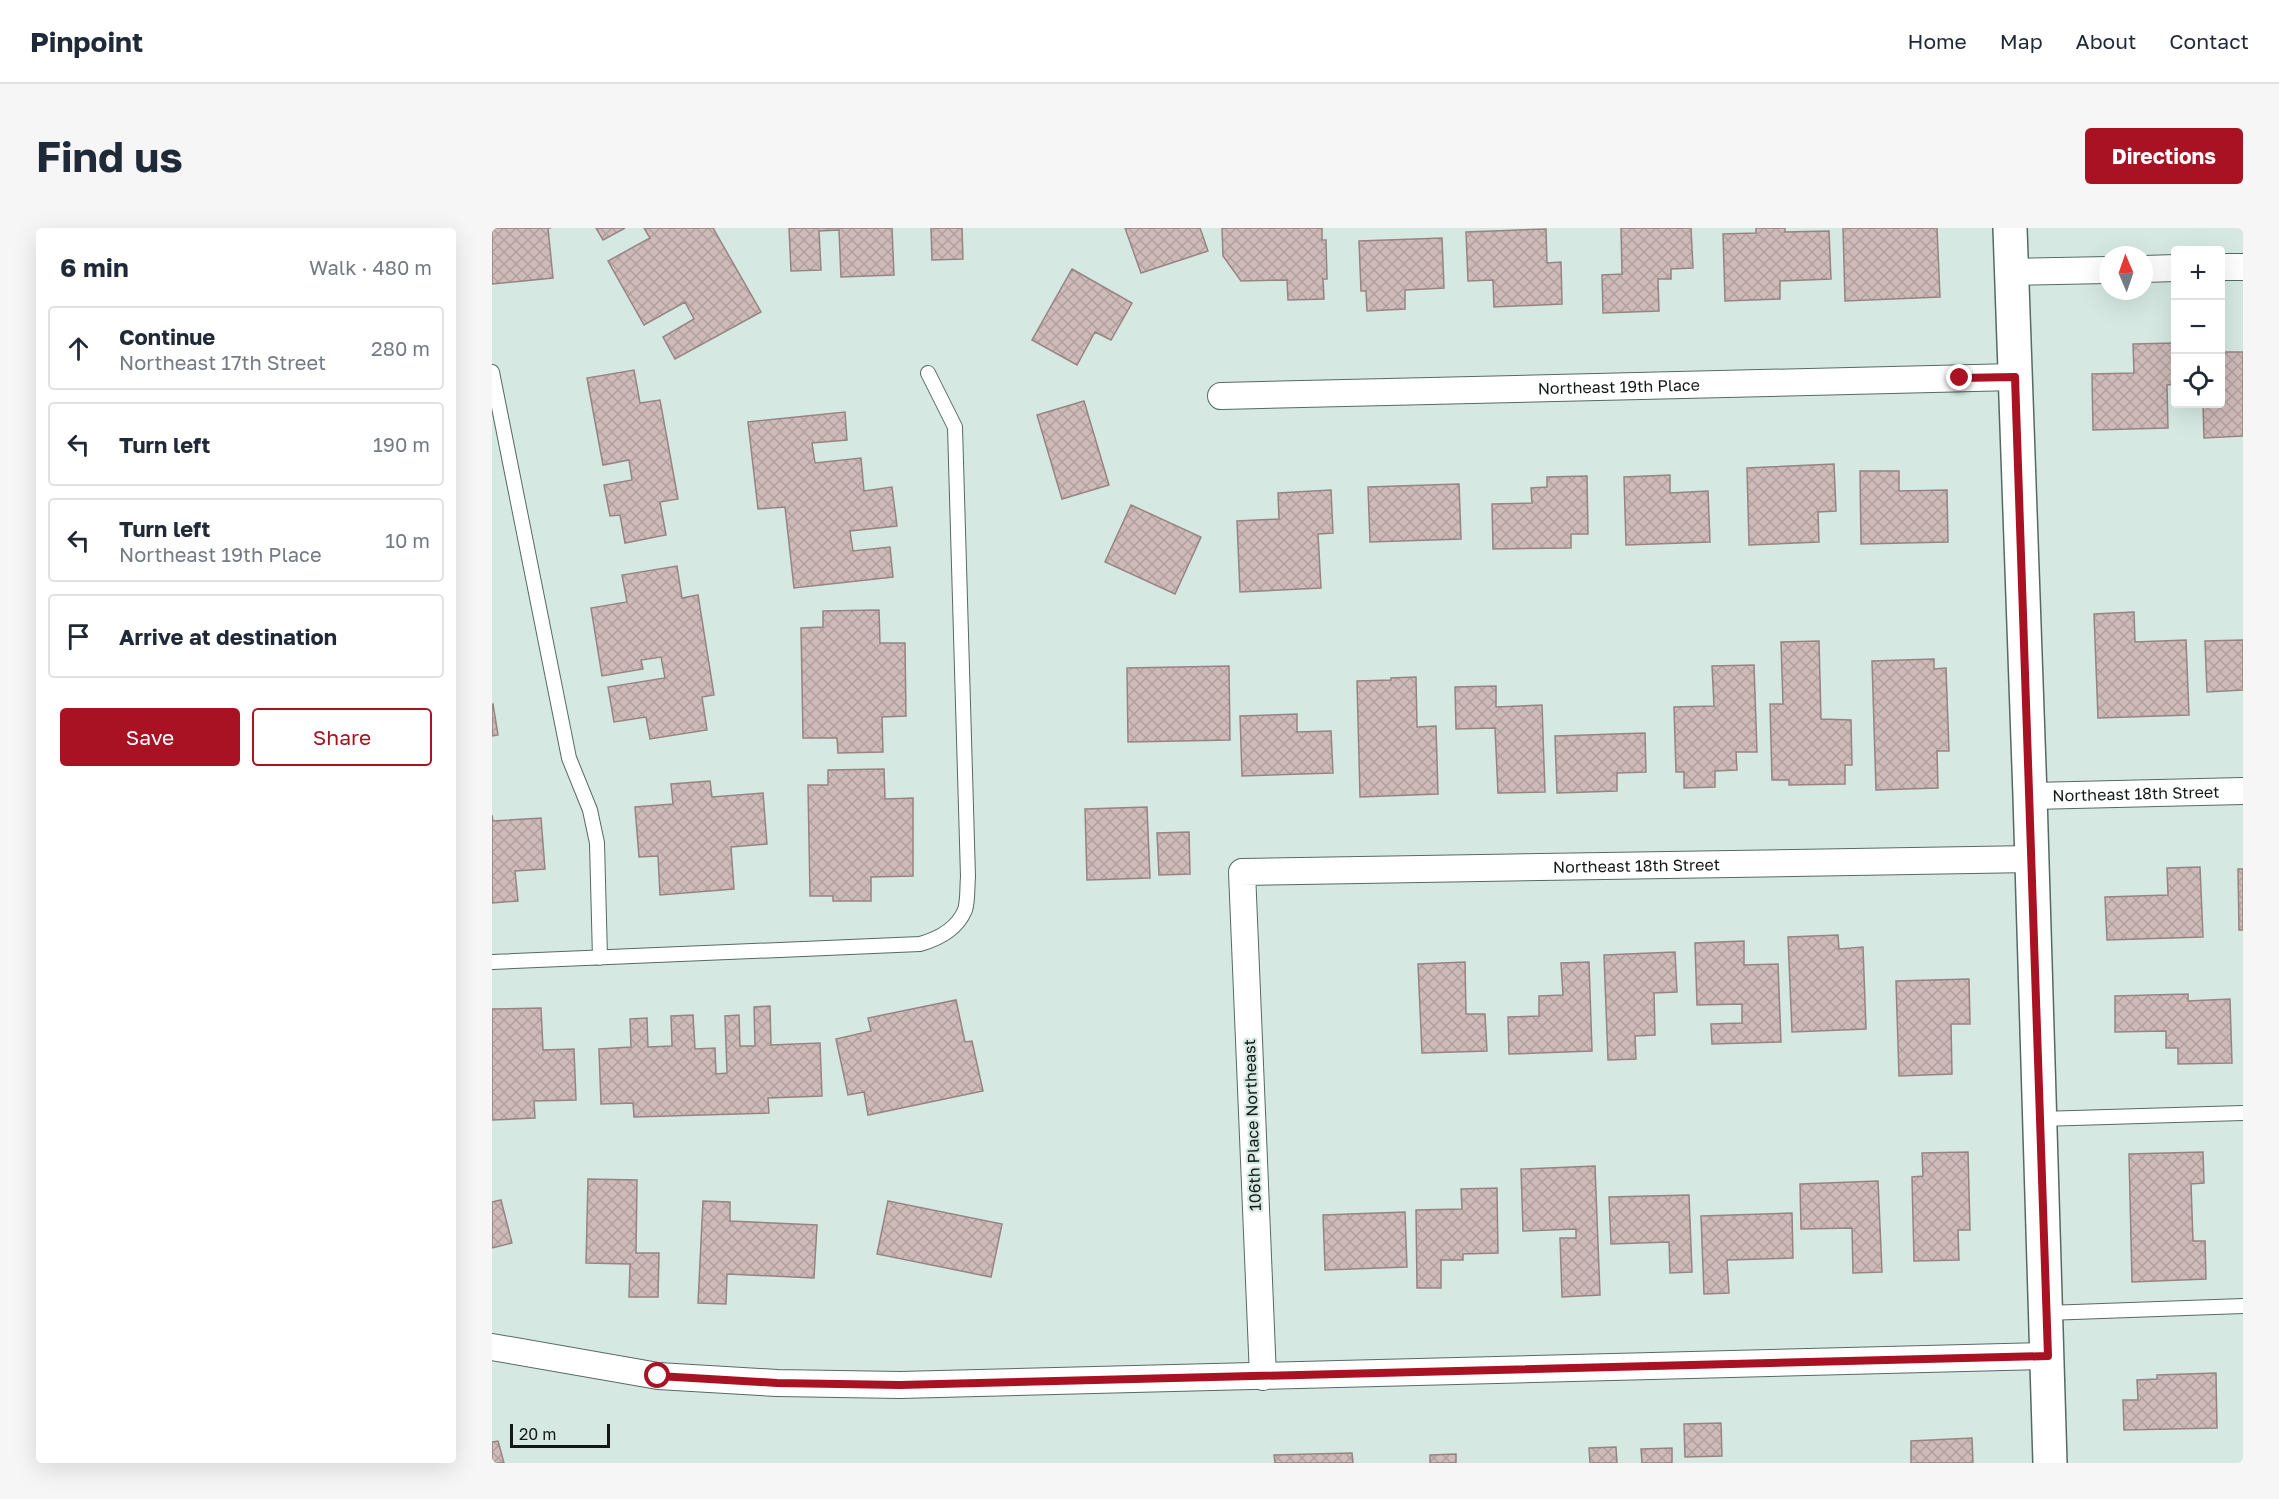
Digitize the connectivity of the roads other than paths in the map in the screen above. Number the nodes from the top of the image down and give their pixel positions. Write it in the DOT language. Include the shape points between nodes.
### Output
graph roads {
  1 [pos="2010,228"];
  2 [pos="2225,267"];
  3 [pos="2243,267"];
  4 [pos="2171,268"];
  5 [pos="2153,269"];
  6 [pos="2099,270"];
  7 [pos="2012,272"];
  8 [pos="492,372"];
  9 [pos="928,373"];
  10 [pos="2015,377"];
  11 [pos="1221,396"];
  12 [pos="2243,791"];
  13 [pos="2030,796"];
  14 [pos="2032,859"];
  15 [pos="1242,872"];
  16 [pos="600,958"];
  17 [pos="492,962"];
  18 [pos="2243,1113"];
  19 [pos="2040,1119"];
  20 [pos="2243,1306"];
  21 [pos="2046,1313"];
  22 [pos="492,1347"];
  23 [pos="2048,1356"];
  24 [pos="1263,1377"];
  25 [pos="2050,1463"];
  1 -- 7 [label="main road"];
  2 -- 3 [label="street"];
  4 -- 5 [label="street"];
  6 -- 7 [label="street"];
  7 -- 10 [label="main road"];
  8 -- 16 [label="lane" via="569,758 590,810 597,843"];
  9 -- 16 [label="lane" via="955,428 968,877 965,910 953,927 920,944"];
  10 -- 11 [label="street, Northeast 19th Place"];
  10 -- 13 [label="main road"];
  12 -- 13 [label="street, Northeast 18th Street"];
  13 -- 14 [label="main road"];
  14 -- 15 [label="street, Northeast 18th Street"];
  14 -- 19 [label="main road"];
  15 -- 24 [label="street, 106th Place Northeast"];
  16 -- 17 [label="lane"];
  18 -- 19 [label="lane"];
  19 -- 21 [label="main road"];
  20 -- 21 [label="lane"];
  21 -- 23 [label="main road"];
  22 -- 24 [label="street" via="658,1376 777,1383 900,1385"];
  23 -- 24 [label="street"];
  23 -- 25 [label="main road"];
}
